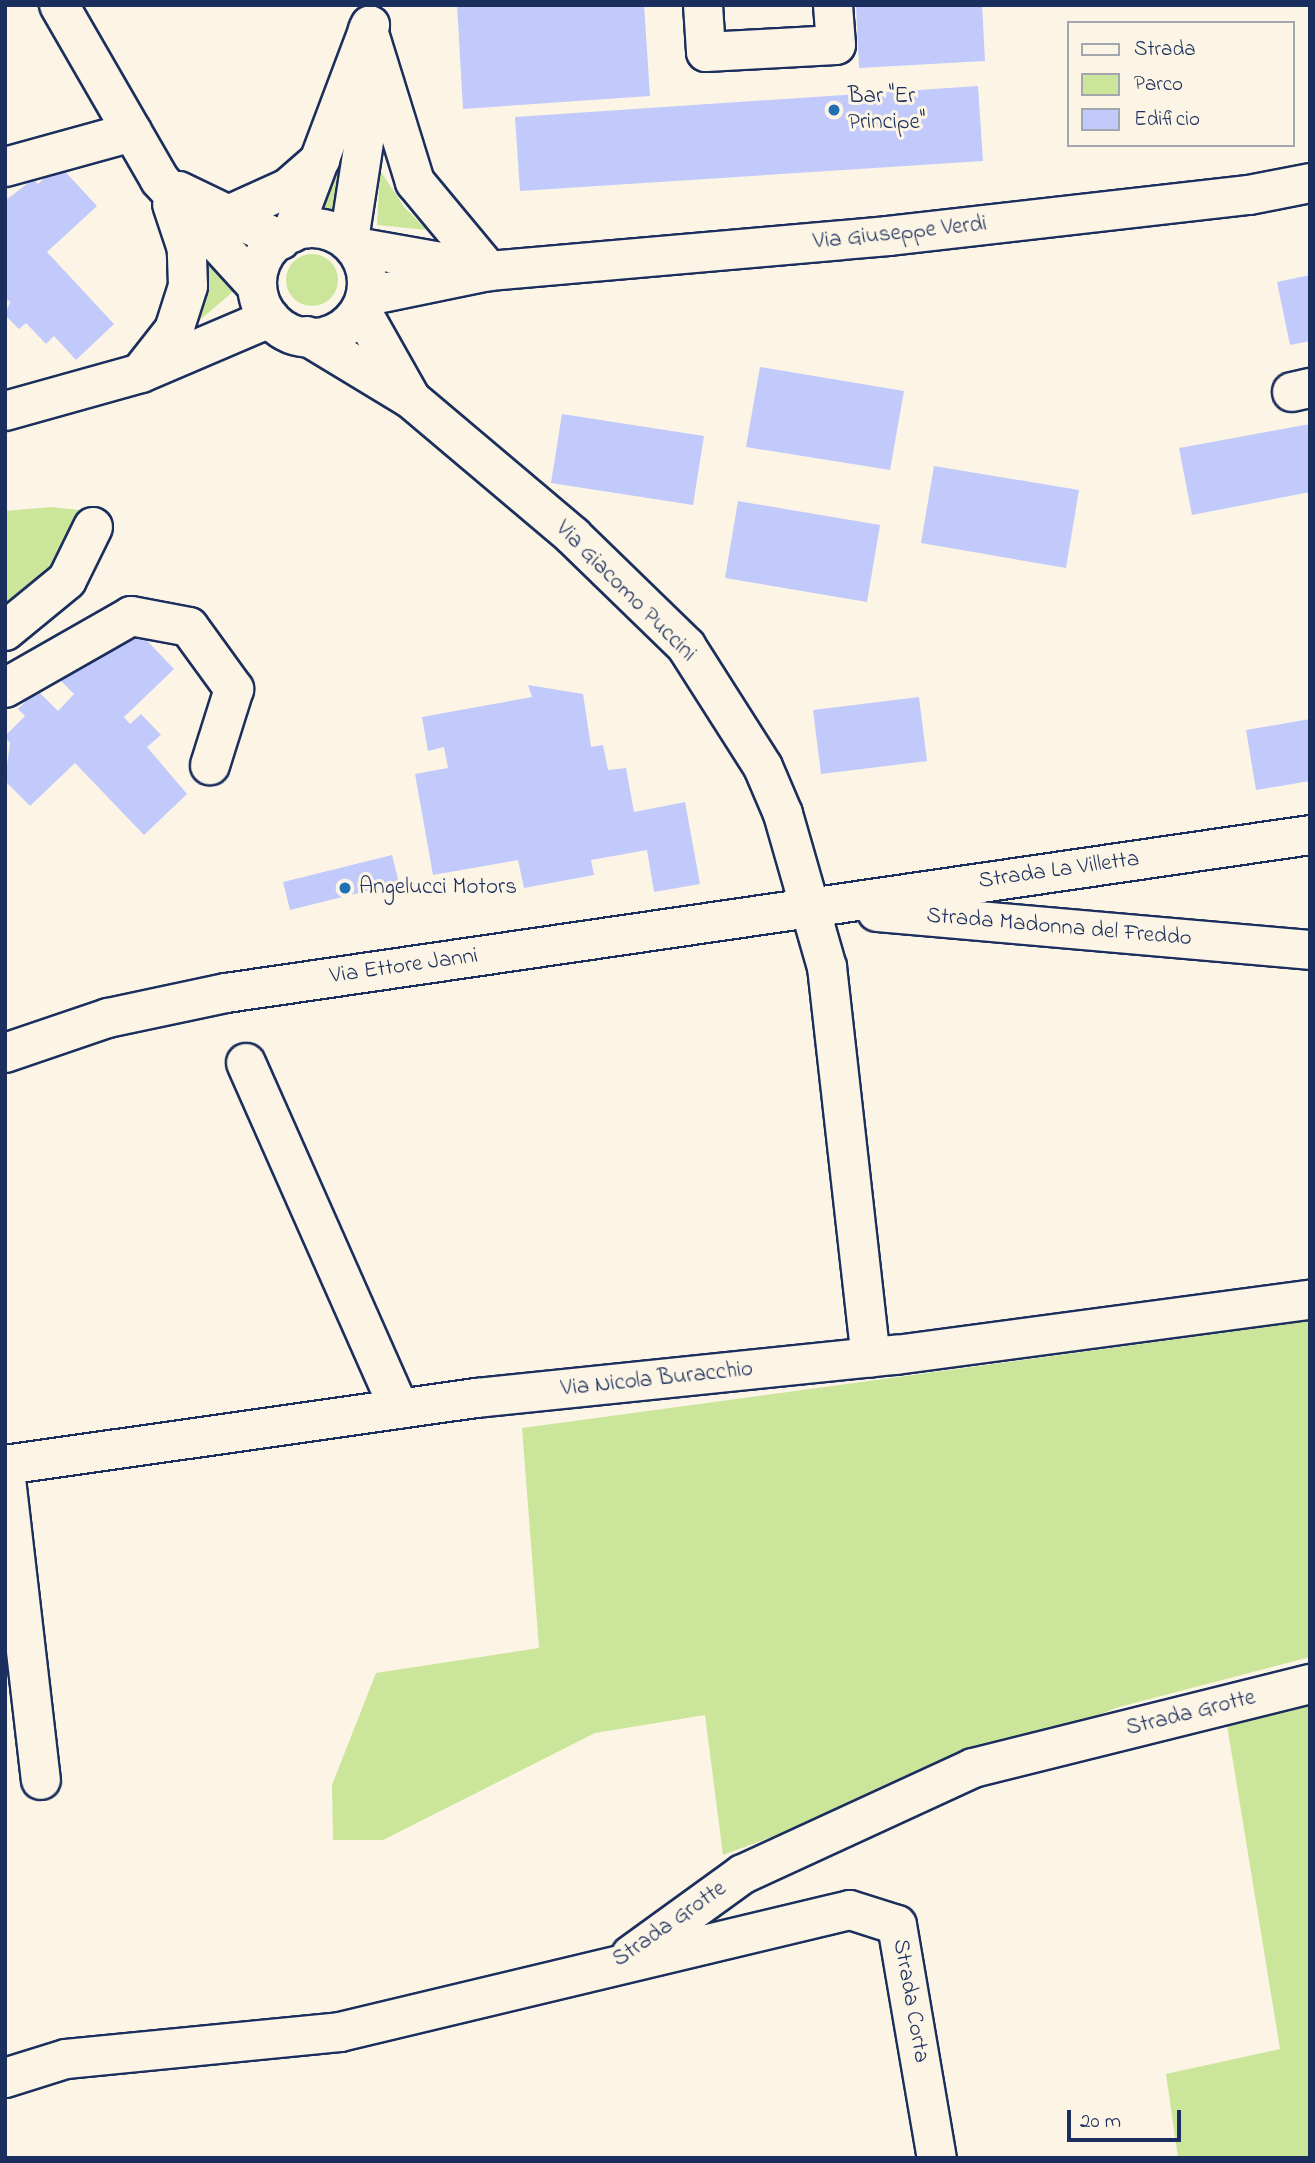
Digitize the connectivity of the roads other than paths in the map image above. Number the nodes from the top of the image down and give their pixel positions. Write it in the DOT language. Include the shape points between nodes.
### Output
graph roads {
  1 [pos="59,5"];
  2 [pos="703,5"];
  3 [pos="833,5"];
  4 [pos="372,18"];
  5 [pos="132,132"];
  6 [pos="322,159"];
  7 [pos="5,167"];
  8 [pos="160,180"];
  9 [pos="1310,183"];
  10 [pos="226,216"];
  11 [pos="286,236"];
  12 [pos="353,244"];
  13 [pos="489,271"];
  14 [pos="259,299"];
  15 [pos="365,303"];
  16 [pos="307,336"];
  17 [pos="346,360"];
  18 [pos="141,373"];
  19 [pos="411,399"];
  20 [pos="5,411"];
  21 [pos="93,527"];
  22 [pos="5,631"];
  23 [pos="5,688"];
  24 [pos="209,765"];
  25 [pos="1310,835"];
  26 [pos="809,907"];
  27 [pos="1310,950"];
  28 [pos="5,1053"];
  29 [pos="246,1063"];
  30 [pos="1310,1300"];
  31 [pos="871,1358"];
  32 [pos="399,1409"];
  33 [pos="5,1467"];
  34 [pos="1310,1684"];
  35 [pos="41,1780"];
  36 [pos="615,1966"];
  37 [pos="5,2078"];
  38 [pos="937,2158"];
  1 -- 5 [label="street"];
  2 -- 3 [label="street" via="706,52 836,45"];
  4 -- 6 [label="street"];
  4 -- 12 [label="street"];
  4 -- 13 [label="street" via="415,182"];
  5 -- 7 [label="street"];
  5 -- 8 [label="street"];
  6 -- 10 [label="street" via="288,188"];
  6 -- 11 [label="street"];
  8 -- 10 [label="street"];
  8 -- 14 [label="street"];
  8 -- 18 [label="street" via="183,226 188,286 174,330"];
  9 -- 13 [label="street, Via Giuseppe Verdi" via="1249,195 888,236"];
  10 -- 11 [label="street"];
  11 -- 12 [label="street" via="317,228"];
  11 -- 14 [label="street" via="259,264"];
  12 -- 13 [label="street, Via Giuseppe Verdi"];
  12 -- 15 [label="street" via="367,268"];
  13 -- 15 [label="street, Via Giuseppe Verdi"];
  14 -- 16 [label="street"];
  14 -- 18 [label="street"];
  15 -- 16 [label="street" via="337,332"];
  15 -- 19 [label="street, Via Giacomo Puccini"];
  16 -- 17 [label="street, Via Giacomo Puccini"];
  17 -- 18 [label="street" via="243,350"];
  17 -- 19 [label="street, Via Giacomo Puccini"];
  18 -- 20 [label="street"];
  19 -- 26 [label="street, Via Giacomo Puccini" via="573,536 686,646 763,767 783,814"];
  21 -- 22 [label="street" via="67,580"];
  23 -- 24 [label="street" via="131,615 189,626 234,689"];
  25 -- 26 [label="street, Strada La Villetta"];
  26 -- 27 [label="street, Strada Madonna del Freddo"];
  26 -- 28 [label="street, Via Ettore Janni" via="226,993 108,1018"];
  26 -- 31 [label="street, Via Giacomo Puccini" via="827,967"];
  29 -- 32 [label="street"];
  30 -- 31 [label="street, Via Nicola Buracchio"];
  31 -- 32 [label="street, Via Nicola Buracchio"];
  32 -- 33 [label="street, Via Nicola Buracchio"];
  33 -- 35 [label="street"];
  34 -- 36 [label="street, Strada Grotte" via="973,1768 743,1874"];
  36 -- 37 [label="street, Strada Grotte" via="340,2032 66,2059"];
  36 -- 38 [label="street, Strada Corta" via="849,1910 897,1924"];
}
